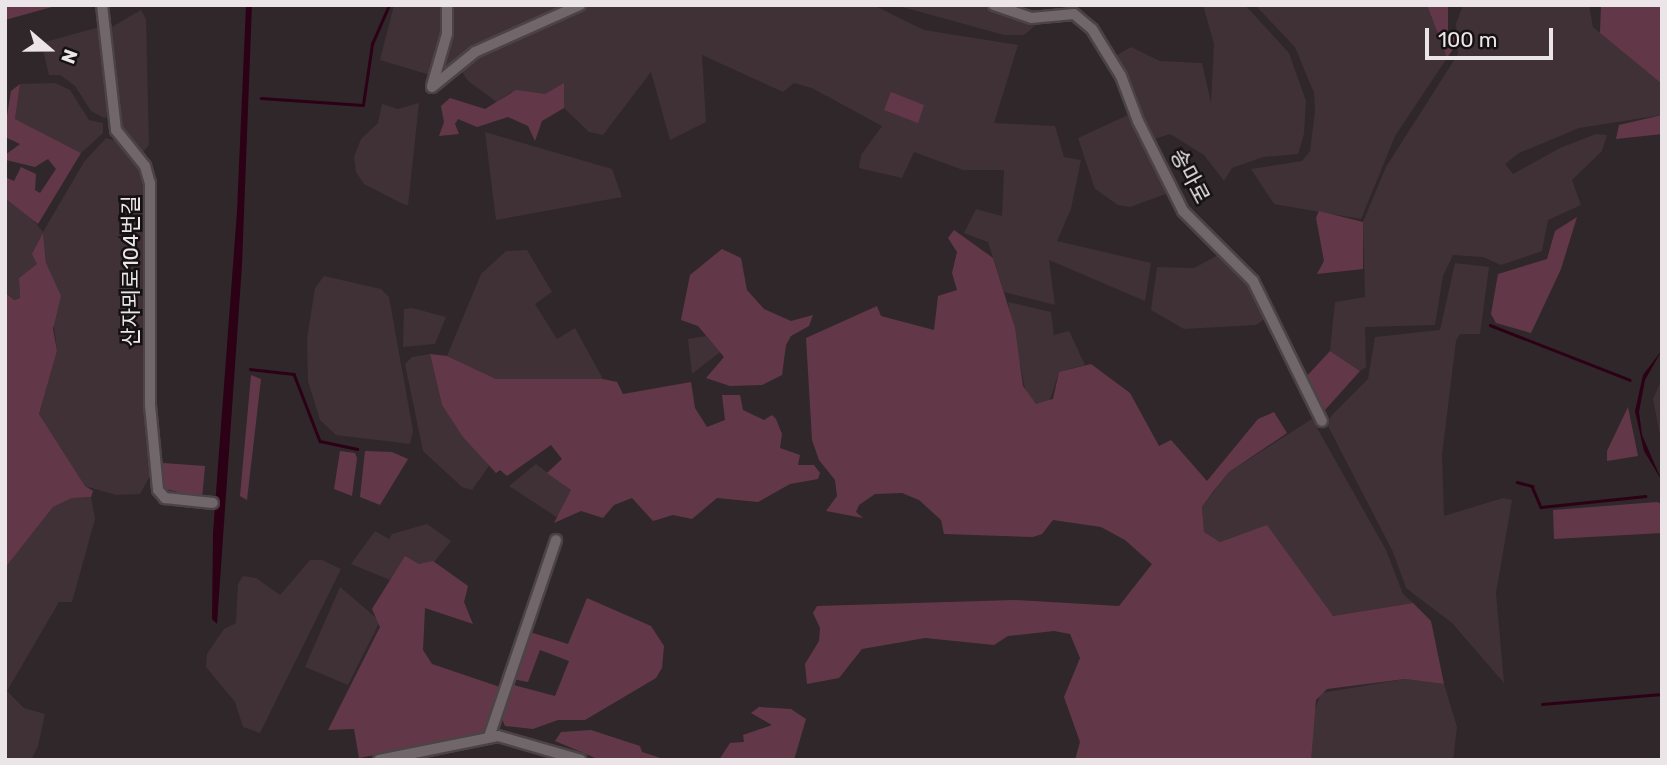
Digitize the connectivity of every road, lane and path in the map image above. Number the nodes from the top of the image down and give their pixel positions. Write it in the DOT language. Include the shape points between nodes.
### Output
graph roads {
  1 [pos="102,5"];
  2 [pos="447,5"];
  3 [pos="580,5"];
  4 [pos="994,5"];
  5 [pos="1322,421"];
  6 [pos="213,503"];
  7 [pos="556,540"];
  8 [pos="489,737"];
  9 [pos="379,760"];
  10 [pos="581,760"];
  1 -- 6 [label="street, 산자뫼로104번길" via="116,130 145,166 150,183 149,392 158,490 164,498"];
  2 -- 3 [label="street" via="447,34 432,87 486,46"];
  4 -- 5 [label="street, 송마로" via="1031,18 1074,14 1092,29 1121,76 1138,121 1184,211 1253,281"];
  7 -- 8 [label="street"];
  8 -- 9 [label="street"];
  8 -- 10 [label="street" via="515,738"];
}
